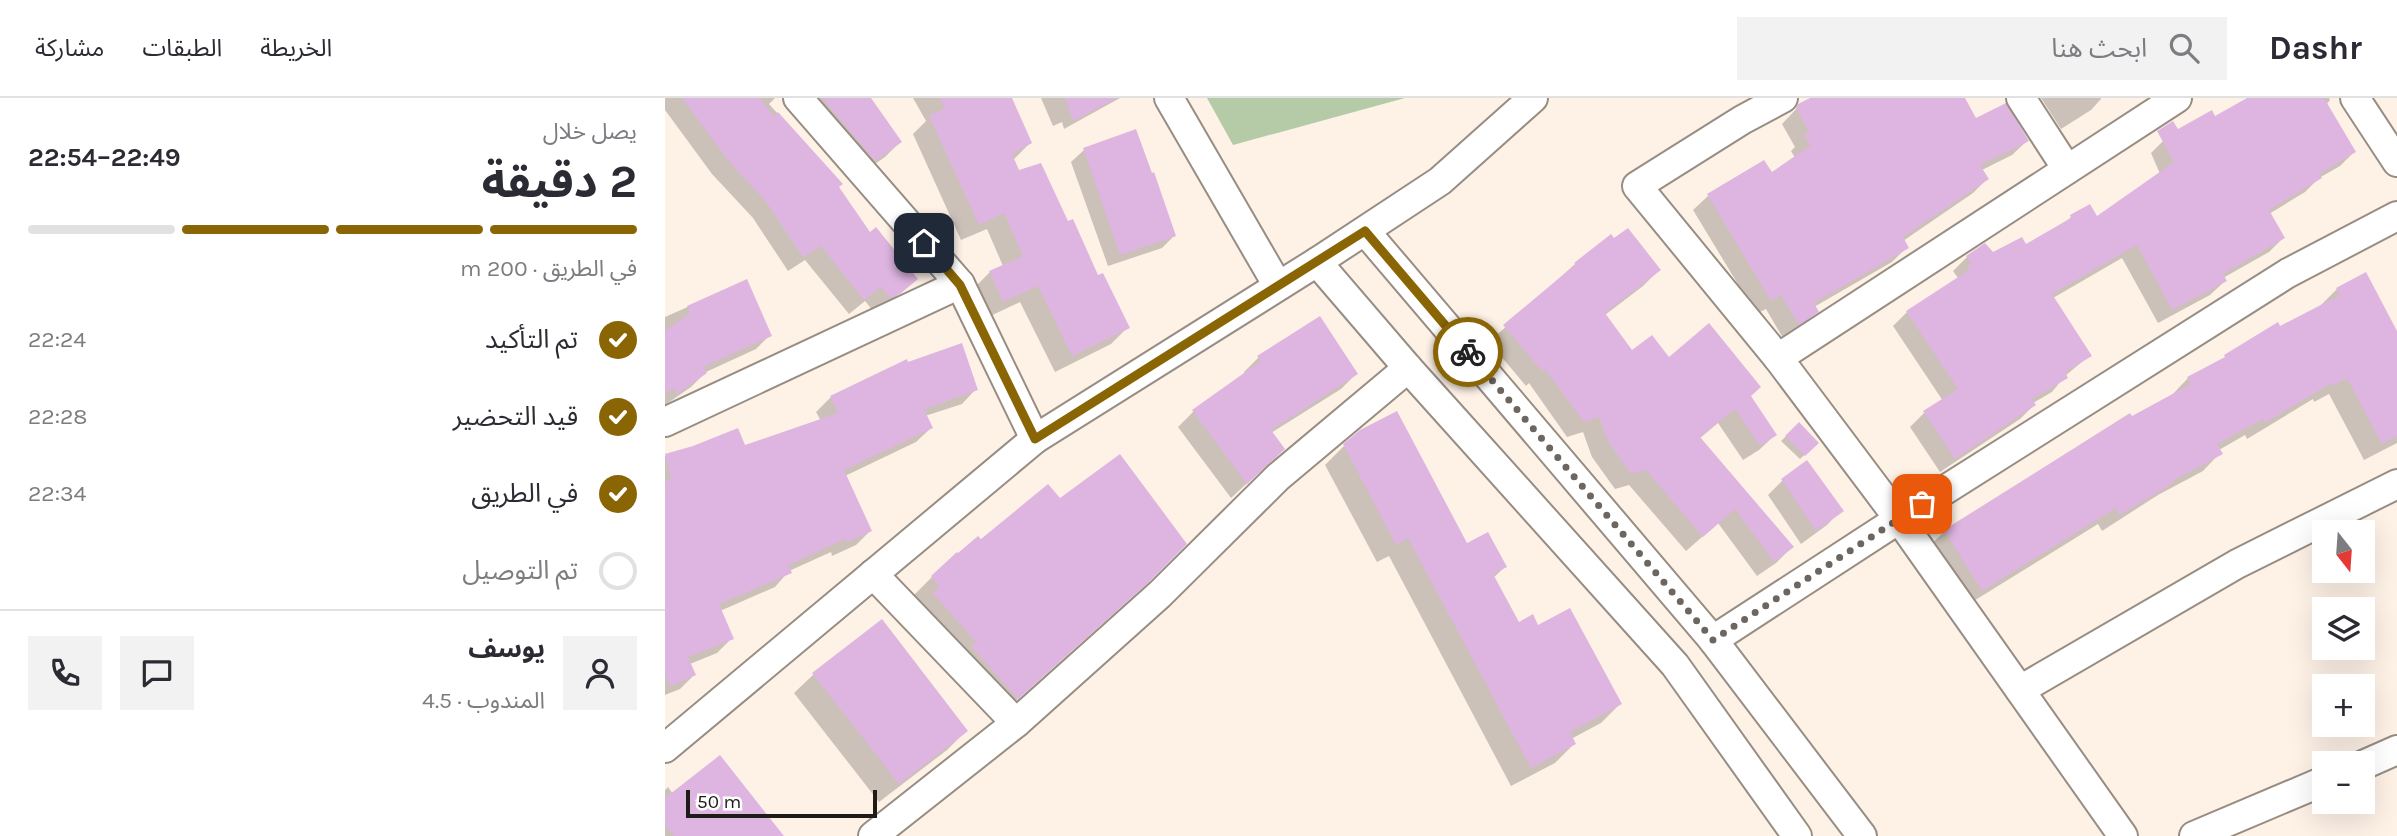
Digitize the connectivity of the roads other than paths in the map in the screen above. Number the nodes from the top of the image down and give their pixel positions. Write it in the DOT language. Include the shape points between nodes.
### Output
graph roads {
  1 [pos="798,98"];
  2 [pos="1169,98"];
  3 [pos="1533,98"];
  4 [pos="1783,98"];
  5 [pos="2021,98"];
  6 [pos="2177,98"];
  7 [pos="2355,98"];
  8 [pos="2397,162"];
  9 [pos="2067,169"];
  10 [pos="2397,216"];
  11 [pos="1365,231"];
  12 [pos="1317,262"];
  13 [pos="960,285"];
  14 [pos="1278,286"];
  15 [pos="1778,358"];
  16 [pos="1408,368"];
  17 [pos="665,422"];
  18 [pos="1035,439"];
  19 [pos="2397,484"];
  20 [pos="1899,519"];
  21 [pos="873,574"];
  22 [pos="1713,640"];
  23 [pos="2020,690"];
  24 [pos="1016,723"];
  25 [pos="665,748"];
  26 [pos="2397,750"];
  27 [pos="2375,760"];
  28 [pos="2312,786"];
  29 [pos="873,836"];
  30 [pos="1797,836"];
  31 [pos="1862,836"];
  32 [pos="2123,836"];
  33 [pos="2194,836"];
  1 -- 13 [label="street"];
  2 -- 14 [label="street"];
  3 -- 11 [label="street" via="1440,181"];
  4 -- 15 [label="street" via="1637,186"];
  5 -- 9 [label="street"];
  6 -- 9 [label="street"];
  7 -- 8 [label="street"];
  9 -- 15 [label="street"];
  10 -- 20 [label="street" via="2288,273"];
  11 -- 12 [label="street"];
  11 -- 22 [label="street"];
  12 -- 14 [label="street"];
  12 -- 16 [label="street"];
  13 -- 17 [label="street"];
  13 -- 18 [label="street"];
  14 -- 18 [label="street"];
  15 -- 20 [label="street"];
  16 -- 24 [label="street" via="1278,477 1160,594"];
  16 -- 30 [label="street" via="1675,666"];
  18 -- 21 [label="street"];
  19 -- 23 [label="street" via="2237,564"];
  20 -- 22 [label="street"];
  20 -- 23 [label="street"];
  21 -- 24 [label="street"];
  21 -- 25 [label="street"];
  22 -- 31 [label="street"];
  23 -- 32 [label="street"];
  24 -- 29 [label="street"];
  26 -- 27 [label="street"];
  28 -- 33 [label="street"];
}
